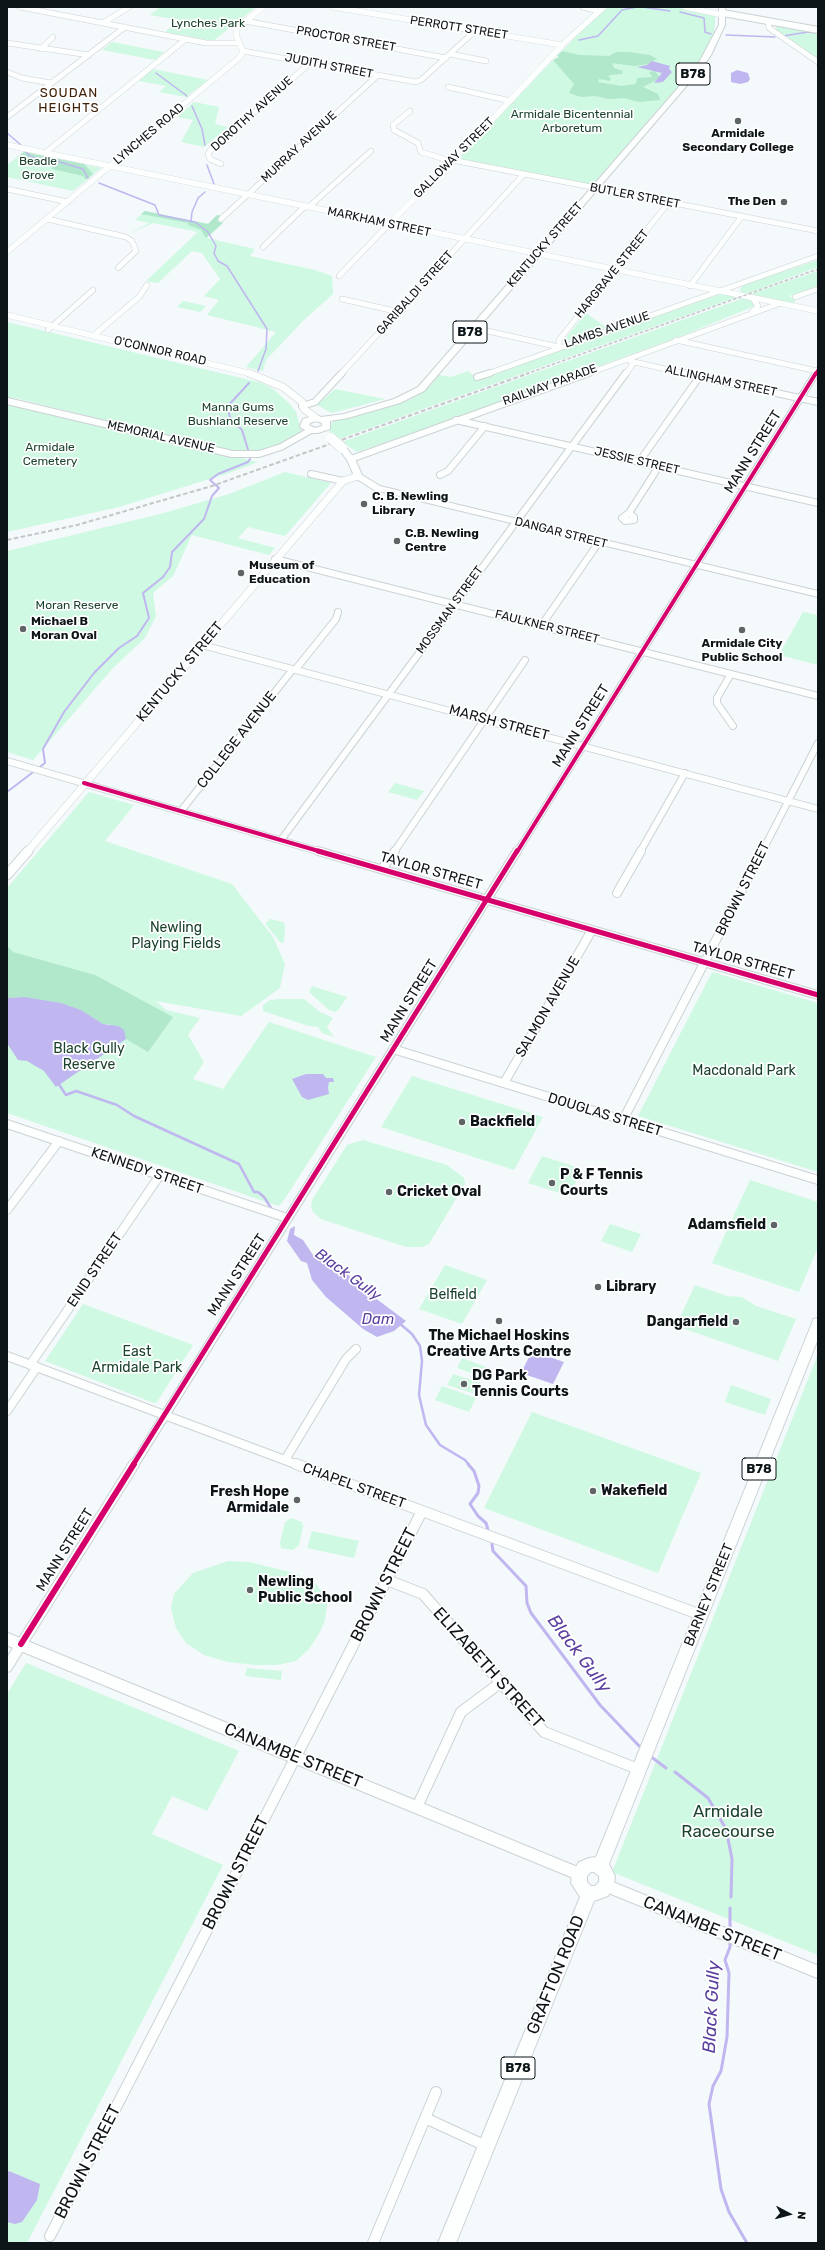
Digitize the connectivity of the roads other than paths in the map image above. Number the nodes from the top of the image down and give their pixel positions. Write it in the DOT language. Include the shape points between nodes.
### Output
graph roads {
  1 [pos="20,7"];
  2 [pos="129,7"];
  3 [pos="263,7"];
  4 [pos="333,7"];
  5 [pos="583,7"];
  6 [pos="604,7"];
  7 [pos="685,7"];
  8 [pos="345,8"];
  9 [pos="598,11"];
  10 [pos="720,11"];
  11 [pos="245,21"];
  12 [pos="103,23"];
  13 [pos="770,23"];
  14 [pos="125,27"];
  15 [pos="818,30"];
  16 [pos="475,31"];
  17 [pos="53,37"];
  18 [pos="186,39"];
  19 [pos="7,43"];
  20 [pos="239,43"];
  21 [pos="562,45"];
  22 [pos="41,48"];
  23 [pos="243,51"];
  24 [pos="89,55"];
  25 [pos="448,56"];
  26 [pos="486,61"];
  27 [pos="818,62"];
  28 [pos="310,63"];
  29 [pos="7,72"];
  30 [pos="377,76"];
  31 [pos="51,83"];
  32 [pos="450,90"];
  33 [pos="511,100"];
  34 [pos="410,111"];
  35 [pos="7,117"];
  36 [pos="7,145"];
  37 [pos="370,151"];
  38 [pos="44,153"];
  39 [pos="452,160"];
  40 [pos="221,164"];
  41 [pos="111,166"];
  42 [pos="524,174"];
  43 [pos="595,188"];
  44 [pos="7,189"];
  45 [pos="248,195"];
  46 [pos="68,202"];
  47 [pos="669,202"];
  48 [pos="307,207"];
  49 [pos="742,216"];
  50 [pos="47,219"];
  51 [pos="221,219"];
  52 [pos="389,224"];
  53 [pos="818,231"];
  54 [pos="464,239"];
  55 [pos="263,247"];
  56 [pos="7,252"];
  57 [pos="537,254"];
  58 [pos="818,256"];
  59 [pos="118,268"];
  60 [pos="614,270"];
  61 [pos="339,276"];
  62 [pos="738,284"];
  63 [pos="147,285"];
  64 [pos="690,286"];
  65 [pos="818,289"];
  66 [pos="93,290"];
  67 [pos="718,291"];
  68 [pos="739,295"];
  69 [pos="795,297"];
  70 [pos="752,298"];
  71 [pos="342,299"];
  72 [pos="778,304"];
  73 [pos="789,305"];
  74 [pos="818,311"];
  75 [pos="399,312"];
  76 [pos="751,314"];
  77 [pos="7,315"];
  78 [pos="7,320"];
  79 [pos="50,328"];
  80 [pos="474,328"];
  81 [pos="93,336"];
  82 [pos="676,340"];
  83 [pos="559,347"];
  84 [pos="623,359"];
  85 [pos="634,362"];
  86 [pos="818,370"];
  87 [pos="700,376"];
  88 [pos="477,377"];
  89 [pos="801,398"];
  90 [pos="7,401"];
  91 [pos="818,402"];
  92 [pos="303,407"];
  93 [pos="455,420"];
  94 [pos="306,421"];
  95 [pos="485,426"];
  96 [pos="325,427"];
  97 [pos="313,430"];
  98 [pos="571,446"];
  99 [pos="351,459"];
  100 [pos="639,462"];
  101 [pos="659,466"];
  102 [pos="310,474"];
  103 [pos="440,475"];
  104 [pos="358,476"];
  105 [pos="343,481"];
  106 [pos="746,486"];
  107 [pos="818,503"];
  108 [pos="629,513"];
  109 [pos="515,522"];
  110 [pos="599,542"];
  111 [pos="275,559"];
  112 [pos="696,565"];
  113 [pos="818,594"];
  114 [pos="454,604"];
  115 [pos="338,612"];
  116 [pos="541,626"];
  117 [pos="202,644"];
  118 [pos="642,651"];
  119 [pos="525,660"];
  120 [pos="294,669"];
  121 [pos="731,674"];
  122 [pos="388,694"];
  123 [pos="818,696"];
  124 [pos="484,720"];
  125 [pos="733,726"];
  126 [pos="818,743"];
  127 [pos="584,746"];
  128 [pos="7,760"];
  129 [pos="685,773"];
  130 [pos="84,783"];
  131 [pos="788,801"];
  132 [pos="818,809"];
  133 [pos="182,811"];
  134 [pos="280,840"];
  135 [pos="382,869"];
  136 [pos="7,875"];
  137 [pos="618,893"];
  138 [pos="488,899"];
  139 [pos="592,930"];
  140 [pos="705,962"];
  141 [pos="818,995"];
  142 [pos="393,1049"];
  143 [pos="504,1083"];
  144 [pos="623,1120"];
  145 [pos="7,1124"];
  146 [pos="58,1141"];
  147 [pos="160,1175"];
  148 [pos="818,1180"];
  149 [pos="7,1210"];
  150 [pos="287,1218"];
  151 [pos="818,1323"];
  152 [pos="356,1349"];
  153 [pos="7,1356"];
  154 [pos="34,1366"];
  155 [pos="7,1411"];
  156 [pos="163,1414"];
  157 [pos="285,1460"];
  158 [pos="422,1511"];
  159 [pos="387,1580"];
  160 [pos="701,1615"];
  161 [pos="7,1639"];
  162 [pos="21,1644"];
  163 [pos="7,1666"];
  164 [pos="500,1683"];
  165 [pos="296,1757"];
  166 [pos="638,1769"];
  167 [pos="417,1807"];
  168 [pos="600,1867"];
  169 [pos="579,1874"];
  170 [pos="607,1886"];
  171 [pos="590,1893"];
  172 [pos="818,1972"];
  173 [pos="436,2092"];
  174 [pos="425,2118"];
  175 [pos="486,2146"];
  176 [pos="50,2236"];
  177 [pos="374,2243"];
  178 [pos="447,2243"];
  1 -- 12 [label="street"];
  2 -- 12 [label="street"];
  3 -- 11 [label="street"];
  4 -- 8 [label="street, PERROTT STREET"];
  5 -- 9 [label="street"];
  6 -- 9 [label="street, GALLOWAY STREET"];
  7 -- 10 [label="street"];
  8 -- 16 [label="street, PERROTT STREET"];
  9 -- 21 [label="street, GALLOWAY STREET"];
  10 -- 13 [label="main road"];
  10 -- 13 [label="main road"];
  10 -- 43 [label="main road, KENTUCKY STREET / B78" via="722,25 719,27 714,45 700,67"];
  11 -- 20 [label="street" via="236,31"];
  11 -- 25 [label="street, PROCTOR STREET"];
  12 -- 14 [label="street"];
  13 -- 15 [label="main road"];
  13 -- 27 [label="street"];
  14 -- 18 [label="street"];
  14 -- 24 [label="street"];
  16 -- 21 [label="street, PERROTT STREET"];
  16 -- 25 [label="street"];
  17 -- 22 [label="street"];
  18 -- 20 [label="street" via="218,44"];
  18 -- 38 [label="street"];
  19 -- 22 [label="street"];
  20 -- 23 [label="street"];
  21 -- 33 [label="street, GALLOWAY STREET"];
  22 -- 24 [label="street"];
  23 -- 28 [label="street, JUDITH STREET"];
  23 -- 41 [label="street, LYNCHES ROAD" via="240,57"];
  24 -- 31 [label="street"];
  25 -- 26 [label="street, PROCTOR STREET"];
  25 -- 30 [label="street, JUDITH STREET" via="416,82"];
  28 -- 30 [label="street, JUDITH STREET"];
  28 -- 40 [label="street, DOROTHY AVENUE" via="210,150 210,159"];
  29 -- 31 [label="street" via="22,78"];
  30 -- 45 [label="street, MURRAY AVENUE"];
  31 -- 35 [label="street"];
  32 -- 33 [label="street"];
  33 -- 39 [label="street, GALLOWAY STREET"];
  34 -- 39 [label="street, BUTLER STREET" via="393,125 394,130 418,143 421,152"];
  36 -- 38 [label="street, MARKHAM STREET"];
  37 -- 48 [label="street" via="354,168 339,177"];
  38 -- 41 [label="street, MARKHAM STREET"];
  39 -- 42 [label="street, BUTLER STREET"];
  39 -- 52 [label="street, GALLOWAY STREET"];
  41 -- 45 [label="street, MARKHAM STREET"];
  41 -- 46 [label="street, LYNCHES ROAD"];
  42 -- 43 [label="street, BUTLER STREET"];
  42 -- 54 [label="street, GARIBALDI STREET"];
  43 -- 47 [label="street, BUTLER STREET"];
  43 -- 57 [label="main road, KENTUCKY STREET / B78"];
  44 -- 46 [label="street"];
  45 -- 48 [label="street, MARKHAM STREET"];
  45 -- 51 [label="street, MURRAY AVENUE"];
  46 -- 50 [label="street, LYNCHES ROAD"];
  47 -- 49 [label="street, BUTLER STREET"];
  47 -- 60 [label="street, HARGRAVE STREET"];
  48 -- 52 [label="street, MARKHAM STREET"];
  48 -- 55 [label="street"];
  49 -- 53 [label="street, BUTLER STREET"];
  49 -- 64 [label="street"];
  50 -- 56 [label="street, LYNCHES ROAD"];
  50 -- 59 [label="street" via="126,236 132,241 136,251"];
  52 -- 54 [label="street, MARKHAM STREET"];
  52 -- 61 [label="street, GALLOWAY STREET"];
  54 -- 57 [label="street, MARKHAM STREET"];
  54 -- 75 [label="street, GARIBALDI STREET"];
  57 -- 60 [label="street, MARKHAM STREET"];
  57 -- 80 [label="main road, KENTUCKY STREET / B78"];
  58 -- 62 [label="street, LAMBS AVENUE"];
  60 -- 64 [label="street, MARKHAM STREET"];
  60 -- 83 [label="street, HARGRAVE STREET" via="559,340"];
  62 -- 67 [label="street, LAMBS AVENUE"];
  62 -- 68 [label="street"];
  63 -- 81 [label="street" via="139,297"];
  64 -- 67 [label="street, MARKHAM STREET"];
  65 -- 69 [label="street"];
  66 -- 79 [label="street"];
  67 -- 68 [label="street, MARKHAM STREET"];
  67 -- 83 [label="street, LAMBS AVENUE"];
  68 -- 70 [label="street, MARKHAM STREET"];
  70 -- 72 [label="street, MARKHAM STREET"];
  70 -- 73 [label="street, MARKHAM STREET"];
  70 -- 76 [label="street" via="758,306"];
  71 -- 75 [label="street"];
  72 -- 73 [label="street, MARKHAM STREET"];
  72 -- 76 [label="street, RAILWAY PARADE"];
  73 -- 74 [label="street, MARKHAM STREET"];
  75 -- 92 [label="street, GARIBALDI STREET" via="316,402"];
  76 -- 82 [label="street, RAILWAY PARADE"];
  77 -- 79 [label="street, O'CONNOR ROAD"];
  78 -- 79 [label="street, O'CONNOR ROAD"];
  79 -- 81 [label="street, O'CONNOR ROAD"];
  79 -- 92 [label="street, O'CONNOR ROAD" via="261,380 273,385"];
  80 -- 83 [label="street"];
  80 -- 96 [label="main road, KENTUCKY STREET / B78" via="414,394 398,401 336,417"];
  81 -- 92 [label="street, O'CONNOR ROAD" via="251,373 275,381 302,402"];
  82 -- 84 [label="street, RAILWAY PARADE"];
  82 -- 86 [label="street"];
  83 -- 88 [label="street, LAMBS AVENUE"];
  84 -- 85 [label="street, ALLINGHAM STREET"];
  84 -- 93 [label="street, RAILWAY PARADE"];
  85 -- 87 [label="street, ALLINGHAM STREET"];
  85 -- 98 [label="street, MOSSMAN STREET"];
  86 -- 89 [label="street, MANN STREET"];
  87 -- 89 [label="street, ALLINGHAM STREET"];
  87 -- 100 [label="street"];
  89 -- 91 [label="street, ALLINGHAM STREET"];
  89 -- 106 [label="street, MANN STREET"];
  90 -- 97 [label="street, MEMORIAL AVENUE" via="232,454 259,454 281,447"];
  92 -- 94 [label="street"];
  92 -- 96 [label="street, O'CONNOR ROAD"];
  93 -- 95 [label="street, JESSIE STREET"];
  93 -- 99 [label="street, RAILWAY PARADE"];
  94 -- 96 [label="main road, B78"];
  94 -- 97 [label="main road" via="304,426"];
  95 -- 98 [label="street, JESSIE STREET"];
  95 -- 103 [label="street" via="448,471"];
  96 -- 97 [label="main road"];
  96 -- 99 [label="main road, bridge"];
  98 -- 100 [label="street, JESSIE STREET"];
  98 -- 109 [label="street, MOSSMAN STREET"];
  99 -- 104 [label="main road"];
  100 -- 101 [label="street, JESSIE STREET"];
  101 -- 106 [label="street, JESSIE STREET"];
  101 -- 108 [label="street"];
  102 -- 105 [label="street"];
  104 -- 105 [label="street"];
  104 -- 109 [label="main road, DANGAR STREET" via="377,488"];
  105 -- 111 [label="street, KENTUCKY STREET"];
  106 -- 107 [label="street, JESSIE STREET"];
  106 -- 112 [label="street, MANN STREET"];
  109 -- 110 [label="main road, DANGAR STREET"];
  109 -- 114 [label="street, MOSSMAN STREET"];
  110 -- 112 [label="main road, DANGAR STREET"];
  110 -- 116 [label="street"];
  111 -- 114 [label="street, FAULKNER STREET"];
  111 -- 117 [label="street, KENTUCKY STREET"];
  112 -- 113 [label="main road, DANGAR STREET"];
  112 -- 118 [label="street, MANN STREET"];
  114 -- 116 [label="street, FAULKNER STREET"];
  114 -- 122 [label="street, MOSSMAN STREET"];
  115 -- 120 [label="street, COLLEGE AVENUE" via="336,618"];
  116 -- 118 [label="street, FAULKNER STREET"];
  117 -- 120 [label="street, MARSH STREET"];
  117 -- 130 [label="street, KENTUCKY STREET"];
  118 -- 121 [label="street, FAULKNER STREET"];
  118 -- 127 [label="street, MANN STREET"];
  119 -- 124 [label="street"];
  120 -- 122 [label="street, MARSH STREET"];
  120 -- 133 [label="street, COLLEGE AVENUE"];
  121 -- 123 [label="street, FAULKNER STREET"];
  121 -- 125 [label="street" via="717,698 717,703"];
  122 -- 124 [label="street, MARSH STREET"];
  122 -- 134 [label="street, MOSSMAN STREET"];
  124 -- 127 [label="street, MARSH STREET"];
  124 -- 135 [label="street"];
  126 -- 131 [label="street, BROWN STREET"];
  127 -- 129 [label="street, MARSH STREET"];
  127 -- 138 [label="street, MANN STREET"];
  128 -- 130 [label="street, TAYLOR STREET"];
  129 -- 131 [label="street, MARSH STREET"];
  129 -- 137 [label="street"];
  130 -- 133 [label="street, TAYLOR STREET"];
  130 -- 136 [label="street, KENTUCKY STREET"];
  131 -- 132 [label="street, MARSH STREET"];
  131 -- 140 [label="street, BROWN STREET"];
  133 -- 134 [label="street, TAYLOR STREET"];
  134 -- 135 [label="street, TAYLOR STREET"];
  135 -- 138 [label="street, TAYLOR STREET"];
  138 -- 139 [label="street, TAYLOR STREET"];
  138 -- 142 [label="street, MANN STREET"];
  139 -- 140 [label="street, TAYLOR STREET"];
  139 -- 143 [label="street, SALMON AVENUE"];
  140 -- 141 [label="street, TAYLOR STREET"];
  140 -- 144 [label="street, BROWN STREET"];
  142 -- 143 [label="street, DOUGLAS STREET"];
  142 -- 150 [label="street, MANN STREET"];
  143 -- 144 [label="street, DOUGLAS STREET"];
  144 -- 148 [label="street, DOUGLAS STREET"];
  145 -- 146 [label="street, KENNEDY STREET"];
  146 -- 147 [label="street, KENNEDY STREET"];
  146 -- 149 [label="street"];
  147 -- 150 [label="street, KENNEDY STREET"];
  147 -- 154 [label="street, ENID STREET"];
  150 -- 156 [label="street, MANN STREET"];
  151 -- 160 [label="main road, BARNEY STREET / B78"];
  152 -- 157 [label="street" via="346,1359"];
  153 -- 154 [label="street, CHAPEL STREET"];
  154 -- 155 [label="street, ENID STREET"];
  154 -- 156 [label="street, CHAPEL STREET"];
  156 -- 157 [label="street, CHAPEL STREET"];
  156 -- 162 [label="street, MANN STREET"];
  157 -- 158 [label="street, CHAPEL STREET"];
  158 -- 159 [label="street, BROWN STREET"];
  158 -- 160 [label="street, CHAPEL STREET"];
  159 -- 164 [label="street, ELIZABETH STREET" via="422,1594"];
  159 -- 165 [label="street, BROWN STREET"];
  160 -- 166 [label="main road, BARNEY STREET / B78"];
  161 -- 162 [label="street, CANAMBE STREET"];
  162 -- 163 [label="street, MANN STREET"];
  162 -- 165 [label="street, CANAMBE STREET"];
  164 -- 166 [label="street, ELIZABETH STREET" via="544,1732"];
  164 -- 167 [label="street" via="461,1712"];
  165 -- 167 [label="street, CANAMBE STREET"];
  165 -- 176 [label="street, BROWN STREET"];
  166 -- 168 [label="main road, BARNEY STREET / B78"];
  167 -- 169 [label="street, CANAMBE STREET"];
  168 -- 169 [label="main road" via="587,1866"];
  168 -- 170 [label="main road" via="607,1875"];
  169 -- 171 [label="main road" via="580,1885"];
  170 -- 171 [label="main road" via="600,1892"];
  170 -- 172 [label="street, CANAMBE STREET"];
  171 -- 175 [label="main road, GRAFTON ROAD / B78"];
  173 -- 174 [label="street"];
  174 -- 175 [label="street"];
  174 -- 177 [label="street"];
  175 -- 178 [label="main road, GRAFTON ROAD / B78"];
}
